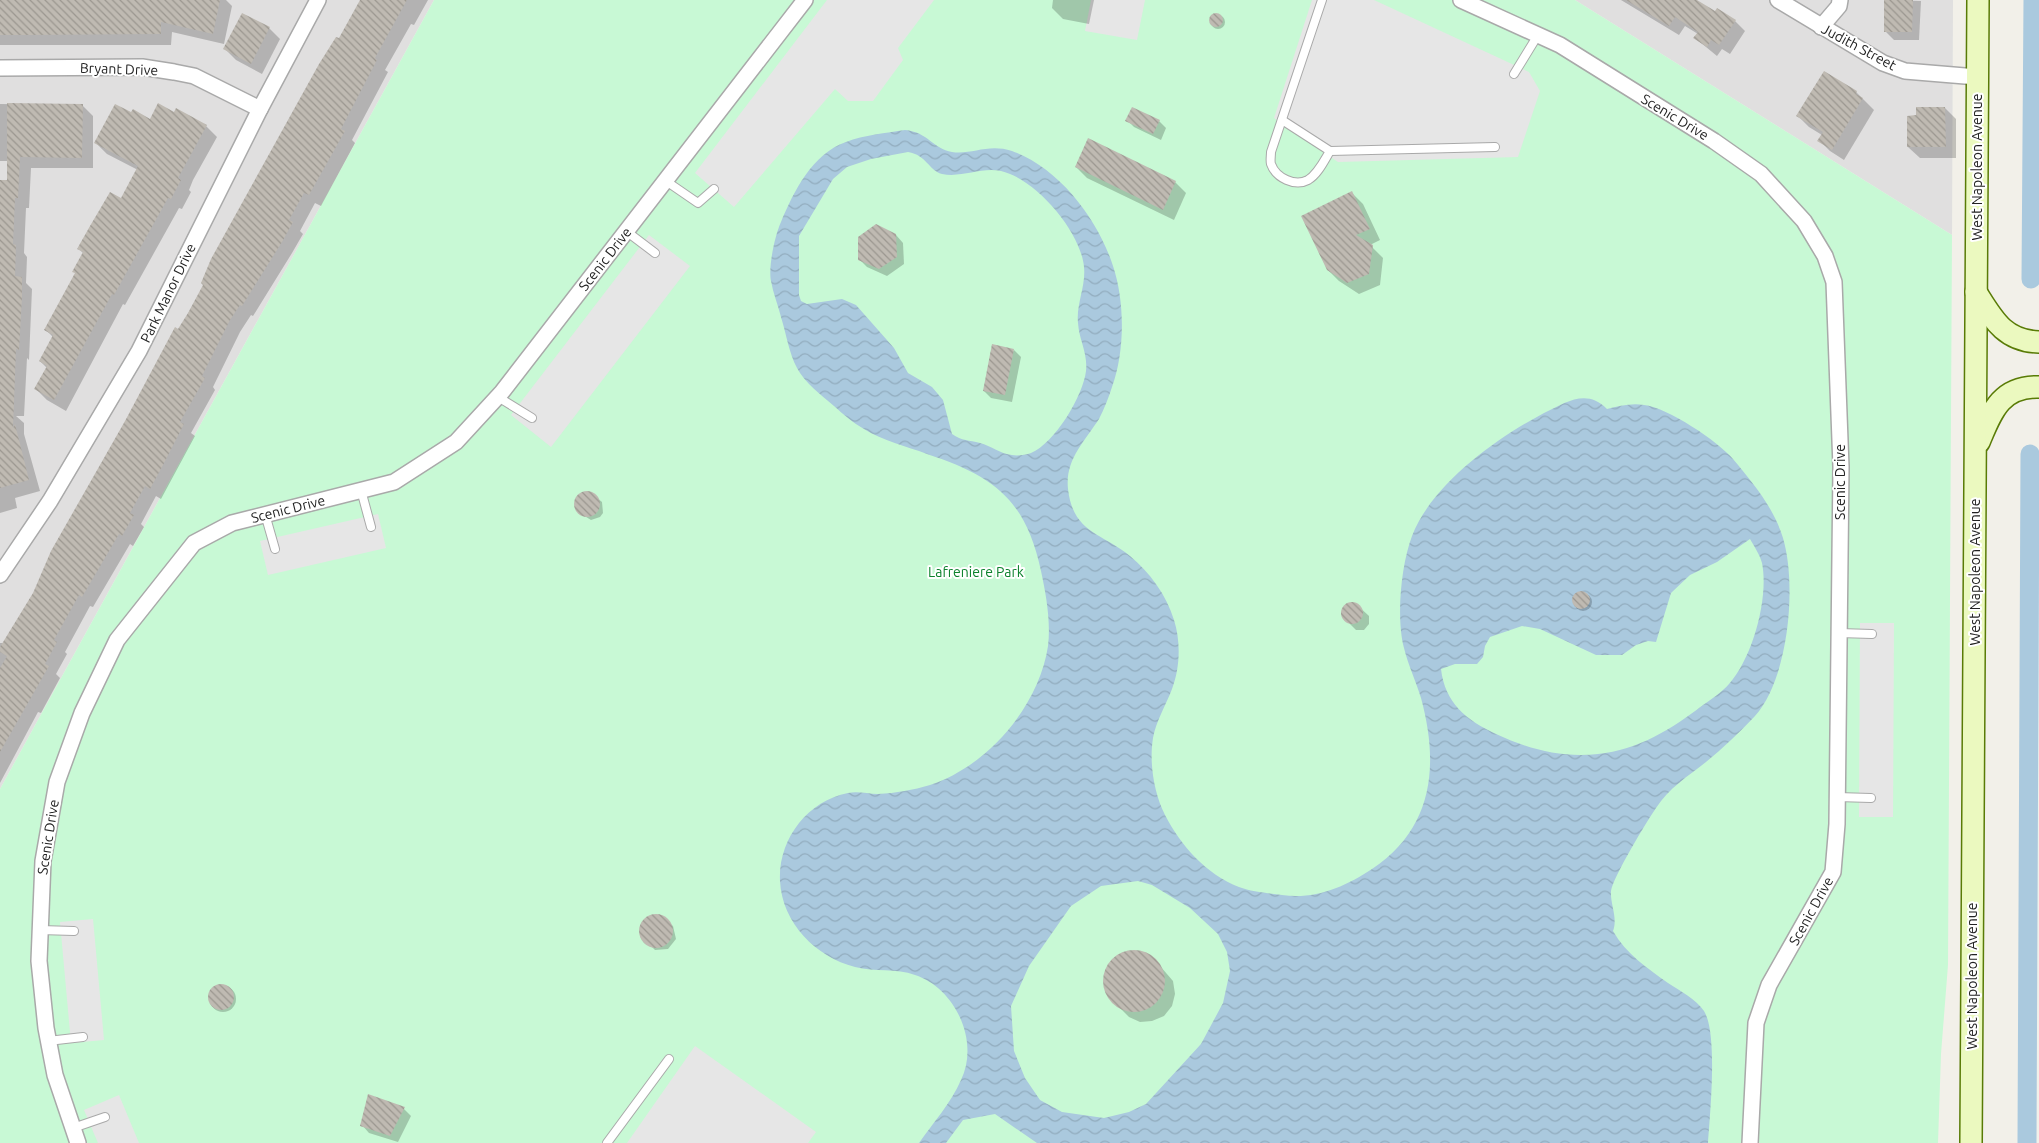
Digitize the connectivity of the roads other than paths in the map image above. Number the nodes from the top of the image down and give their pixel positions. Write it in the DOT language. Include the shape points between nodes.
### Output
graph roads {
  1 [pos="318,0"];
  2 [pos="805,0"];
  3 [pos="1322,0"];
  4 [pos="1461,0"];
  5 [pos="1778,0"];
  6 [pos="1840,0"];
  7 [pos="1978,0"];
  8 [pos="1821,26"];
  9 [pos="1538,35"];
  10 [pos="0,68"];
  11 [pos="1514,74"];
  12 [pos="1977,77"];
  13 [pos="260,109"];
  14 [pos="1282,120"];
  15 [pos="1495,147"];
  16 [pos="1330,151"];
  17 [pos="666,180"];
  18 [pos="714,189"];
  19 [pos="626,232"];
  20 [pos="655,252"];
  21 [pos="1976,292"];
  22 [pos="2039,342"];
  23 [pos="2039,387"];
  24 [pos="498,397"];
  25 [pos="532,418"];
  26 [pos="1976,451"];
  27 [pos="361,490"];
  28 [pos="265,514"];
  29 [pos="371,527"];
  30 [pos="275,549"];
  31 [pos="0,575"];
  32 [pos="1839,633"];
  33 [pos="1872,634"];
  34 [pos="1837,797"];
  35 [pos="1870,798"];
  36 [pos="40,930"];
  37 [pos="74,931"];
  38 [pos="83,1037"];
  39 [pos="48,1041"];
  40 [pos="669,1059"];
  41 [pos="105,1117"];
  42 [pos="73,1128"];
  43 [pos="78,1143"];
  44 [pos="607,1143"];
  45 [pos="1750,1143"];
  46 [pos="1971,1143"];
  1 -- 13 [label="street, Park Manor Drive"];
  2 -- 17 [label="street, Scenic Drive"];
  3 -- 14 [label="lane"];
  4 -- 9 [label="street, Scenic Drive"];
  5 -- 8 [label="street, Judith Street"];
  6 -- 8 [label="street" via="1839,6"];
  7 -- 12 [label="main road, West Napoleon Avenue"];
  8 -- 12 [label="street, Judith Street" via="1882,63 1905,70"];
  9 -- 11 [label="lane"];
  9 -- 32 [label="street, Scenic Drive" via="1560,45 1761,174 1804,221 1825,256 1834,282 1841,468"];
  10 -- 13 [label="street, Bryant Drive" via="142,67 174,72 194,76"];
  12 -- 21 [label="main road, West Napoleon Avenue"];
  13 -- 31 [label="street, Park Manor Drive" via="139,351 50,501"];
  14 -- 16 [label="lane"];
  14 -- 16 [label="lane" via="1271,152 1271,164 1287,181 1308,180 1319,170"];
  15 -- 16 [label="lane"];
  17 -- 18 [label="lane" via="698,203"];
  17 -- 19 [label="street, Scenic Drive"];
  19 -- 20 [label="lane"];
  19 -- 24 [label="street, Scenic Drive"];
  21 -- 22 [label="main road" via="1997,326 2026,342"];
  21 -- 26 [label="main road, West Napoleon Avenue"];
  23 -- 26 [label="main road" via="2025,386 2007,394 1992,412"];
  24 -- 25 [label="lane"];
  24 -- 27 [label="street, Scenic Drive" via="456,442 394,482"];
  26 -- 46 [label="main road, West Napoleon Avenue"];
  27 -- 28 [label="street, Scenic Drive"];
  27 -- 29 [label="lane"];
  28 -- 30 [label="lane"];
  28 -- 36 [label="street, Scenic Drive" via="232,523 194,542 117,640 82,713 57,782 42,861"];
  32 -- 33 [label="lane"];
  32 -- 34 [label="street, Scenic Drive"];
  34 -- 35 [label="lane"];
  34 -- 45 [label="street, Scenic Drive" via="1833,872 1769,986 1756,1023"];
  36 -- 37 [label="lane"];
  36 -- 39 [label="street, Scenic Drive" via="39,961"];
  38 -- 39 [label="lane"];
  39 -- 42 [label="street, Scenic Drive" via="55,1075"];
  40 -- 44 [label="lane"];
  41 -- 42 [label="lane"];
  42 -- 43 [label="street, Scenic Drive"];
}
